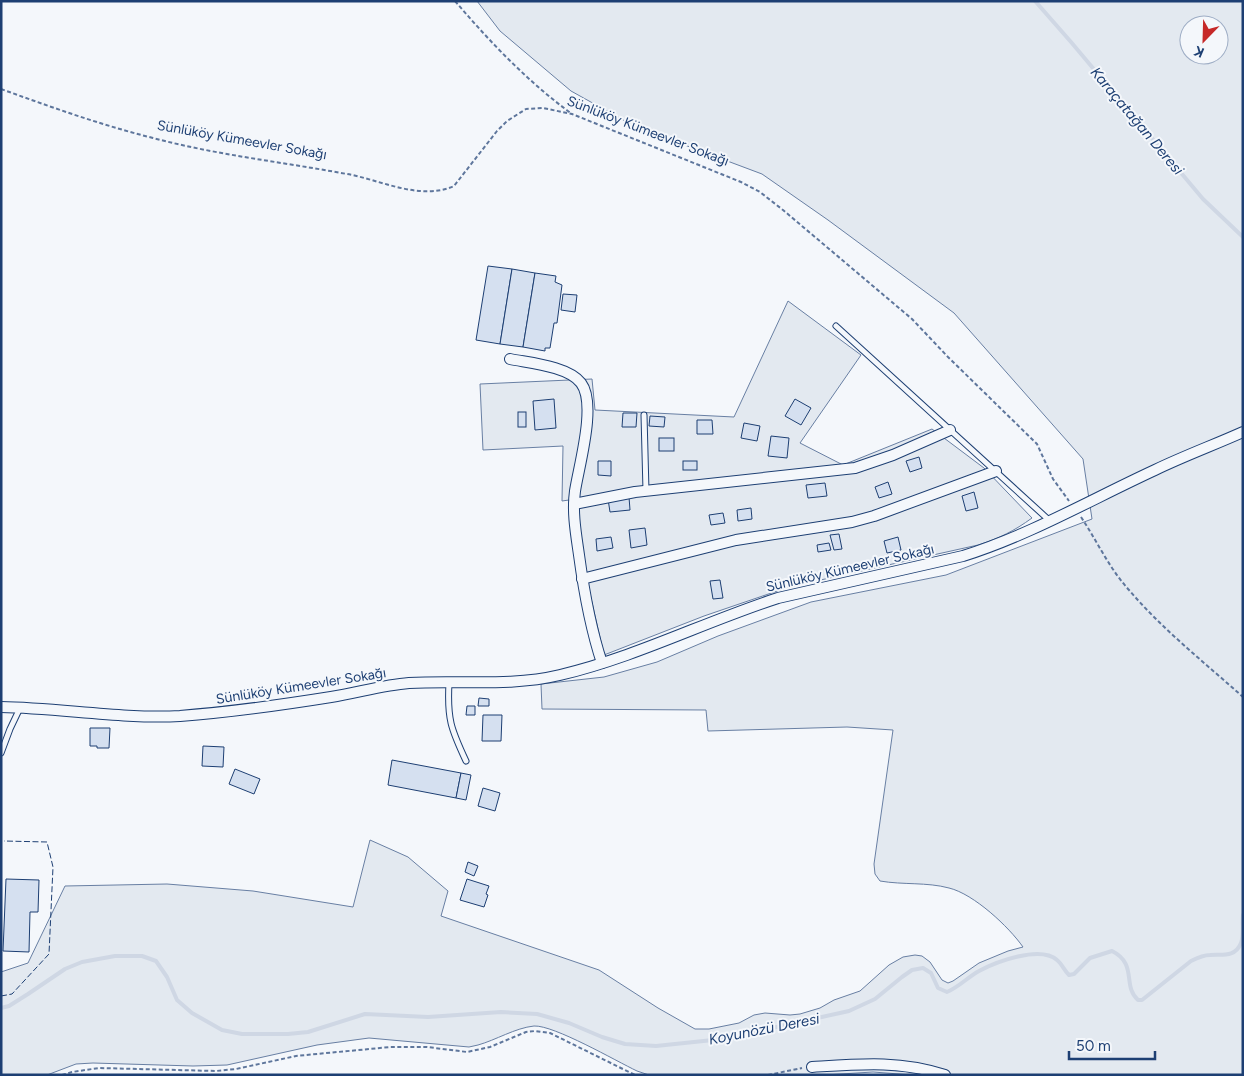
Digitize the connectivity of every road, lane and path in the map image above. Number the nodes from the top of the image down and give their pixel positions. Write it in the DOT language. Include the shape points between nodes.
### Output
graph roads {
  1 [pos="455,1"];
  2 [pos="1,88"];
  3 [pos="572,114"];
  4 [pos="836,326"];
  5 [pos="510,359"];
  6 [pos="644,414"];
  7 [pos="950,430"];
  8 [pos="1243,432"];
  9 [pos="996,472"];
  10 [pos="646,491"];
  11 [pos="574,504"];
  12 [pos="1075,508"];
  13 [pos="1050,521"];
  14 [pos="582,579"];
  15 [pos="602,663"];
  16 [pos="449,683"];
  17 [pos="1243,697"];
  18 [pos="1,707"];
  19 [pos="20,708"];
  20 [pos="1,753"];
  21 [pos="466,760"];
  22 [pos="812,1067"];
  23 [pos="62,1075"];
  24 [pos="636,1075"];
  25 [pos="768,1075"];
  26 [pos="945,1075"];
  1 -- 3 [label="path" via="493,45"];
  2 -- 3 [label="path, Sünlüköy Kümeevler Sokağı" via="56,109 152,138 426,191 446,190 454,186 497,131 526,109 543,108"];
  3 -- 12 [label="path, Sünlüköy Kümeevler Sokağı" via="729,176 760,192 912,319 1037,444 1053,479"];
  4 -- 7 [label="lane"];
  5 -- 11 [label="street" via="560,370 577,379 585,390 585,441"];
  6 -- 10 [label="lane"];
  7 -- 9 [label="lane"];
  7 -- 10 [label="street" via="855,468"];
  8 -- 12 [label="street, Sünlüköy Kümeevler Sokağı"];
  9 -- 13 [label="lane"];
  9 -- 14 [label="street" via="852,522 736,540"];
  10 -- 11 [label="street"];
  11 -- 14 [label="street"];
  12 -- 13 [label="street, Sünlüköy Kümeevler Sokağı"];
  12 -- 17 [label="path" via="1128,590"];
  13 -- 15 [label="street, Sünlüköy Kümeevler Sokağı" via="963,556 778,598 634,654"];
  14 -- 15 [label="street"];
  15 -- 16 [label="street, Sünlüköy Kümeevler Sokağı" via="541,679"];
  16 -- 19 [label="street, Sünlüköy Kümeevler Sokağı" via="408,684 180,716"];
  16 -- 21 [label="lane" via="449,718"];
  18 -- 19 [label="street, Sünlüköy Kümeevler Sokağı"];
  19 -- 20 [label="lane"];
  22 -- 25 [label="path"];
  22 -- 26 [label="street" via="889,1063"];
  23 -- 24 [label="path" via="99,1068 216,1071 296,1056 390,1047 467,1052 535,1031 550,1033"];
}
